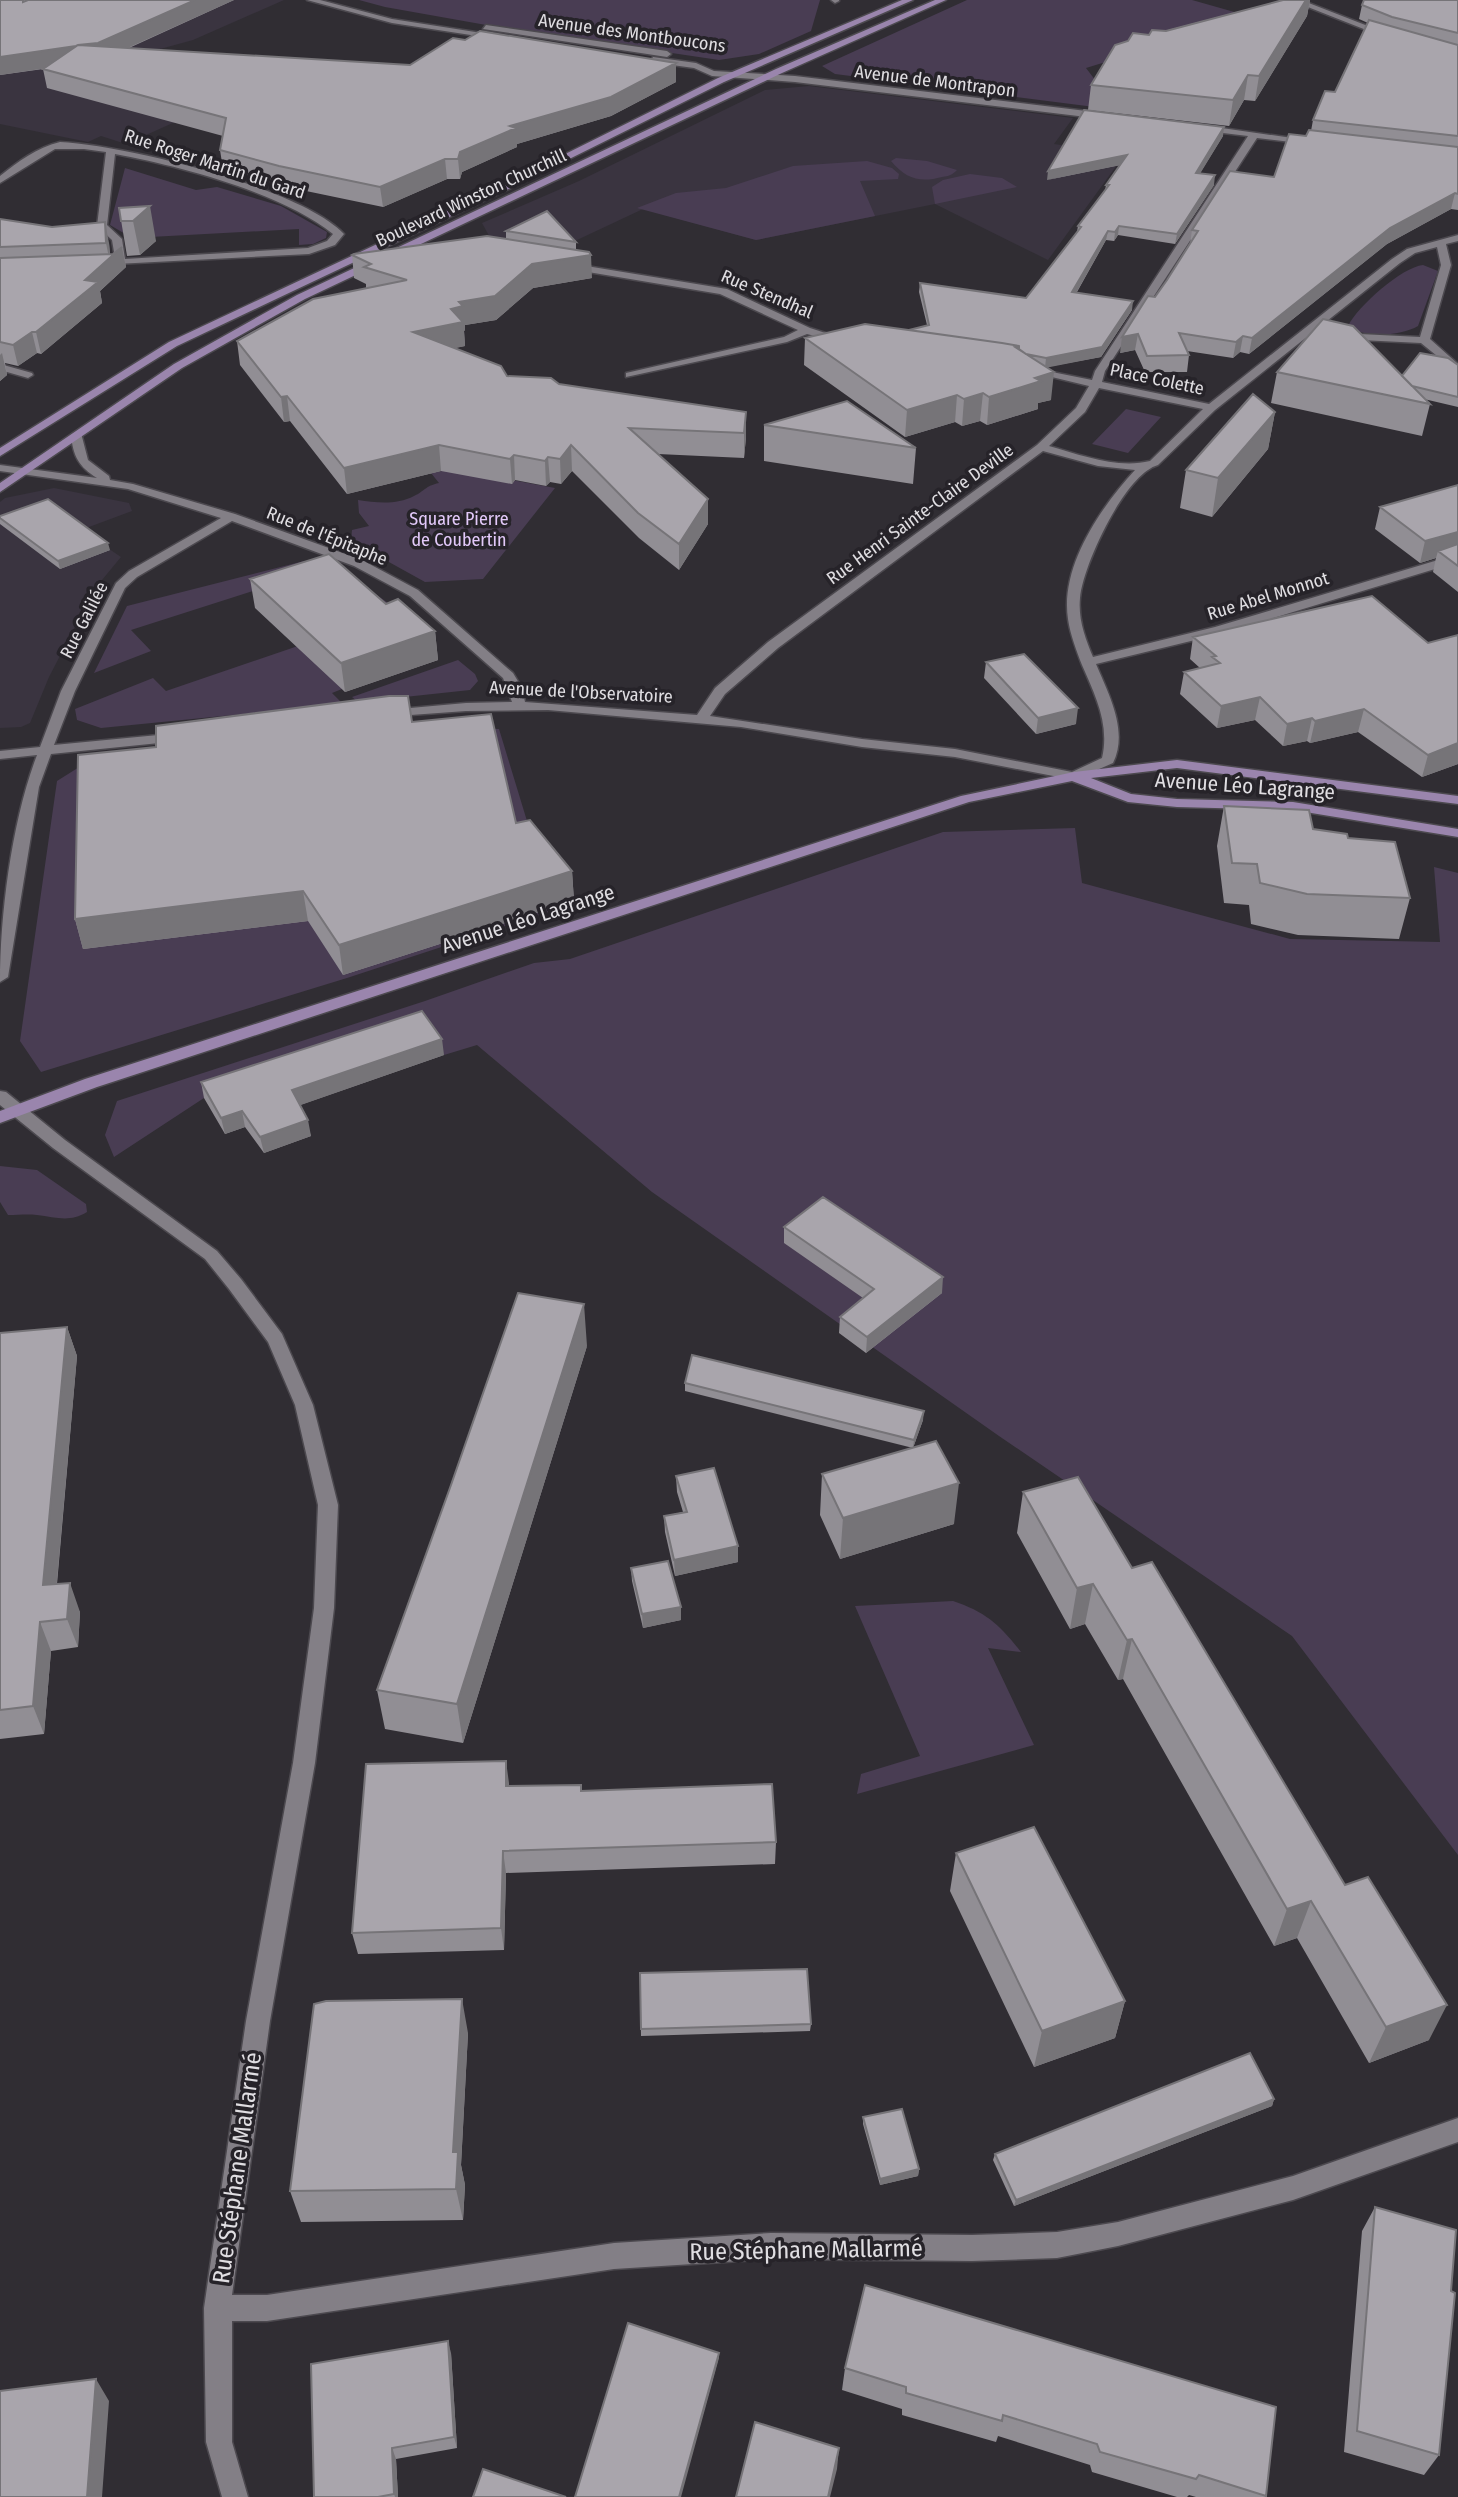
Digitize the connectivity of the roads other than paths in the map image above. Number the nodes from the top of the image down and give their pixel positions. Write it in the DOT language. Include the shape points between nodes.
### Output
graph roads {
  1 [pos="311,0"];
  2 [pos="342,0"];
  3 [pos="909,0"];
  4 [pos="942,0"];
  5 [pos="1294,0"];
  6 [pos="1397,38"];
  7 [pos="706,60"];
  8 [pos="751,67"];
  9 [pos="734,69"];
  10 [pos="779,71"];
  11 [pos="769,76"];
  12 [pos="1098,115"];
  13 [pos="1111,117"];
  14 [pos="1190,127"];
  15 [pos="1254,135"];
  16 [pos="1325,143"];
  17 [pos="111,149"];
  18 [pos="0,180"];
  19 [pos="1458,238"];
  20 [pos="1440,241"];
  21 [pos="415,255"];
  22 [pos="382,260"];
  23 [pos="120,261"];
  24 [pos="551,263"];
  25 [pos="105,270"];
  26 [pos="806,331"];
  27 [pos="1305,335"];
  28 [pos="1424,340"];
  29 [pos="857,344"];
  30 [pos="0,367"];
  31 [pos="1021,368"];
  32 [pos="1458,370"];
  33 [pos="28,374"];
  34 [pos="630,375"];
  35 [pos="1096,384"];
  36 [pos="1211,408"];
  37 [pos="76,435"];
  38 [pos="1041,447"];
  39 [pos="0,453"];
  40 [pos="1144,467"];
  41 [pos="0,468"];
  42 [pos="22,471"];
  43 [pos="114,483"];
  44 [pos="0,488"];
  45 [pos="231,517"];
  46 [pos="1458,558"];
  47 [pos="1087,662"];
  48 [pos="519,705"];
  49 [pos="376,715"];
  50 [pos="702,718"];
  51 [pos="199,734"];
  52 [pos="44,751"];
  53 [pos="0,755"];
  54 [pos="1074,776"];
  55 [pos="1458,800"];
  56 [pos="1458,833"];
  57 [pos="0,977"];
  58 [pos="5,1108"];
  59 [pos="1458,2130"];
  60 [pos="217,2308"];
  61 [pos="235,2497"];
  1 -- 9 [label="street, Avenue des Montboucons" via="392,20 712,72"];
  2 -- 7 [label="street, Avenue des Montboucons" via="405,15"];
  3 -- 8 [label="main road, Boulevard Winston Churchill"];
  4 -- 10 [label="main road, Boulevard Winston Churchill"];
  5 -- 6 [label="street"];
  8 -- 9 [label="main road, Boulevard Winston Churchill"];
  8 -- 10 [label="street, Avenue de Montrapon"];
  9 -- 11 [label="street, Avenue des Montboucons"];
  9 -- 39 [label="main road, Boulevard Winston Churchill" via="173,344"];
  10 -- 11 [label="main road, Boulevard Winston Churchill"];
  10 -- 12 [label="street, Avenue de Montrapon"];
  11 -- 12 [label="street, Avenue de Montrapon"];
  11 -- 22 [label="main road, Boulevard Winston Churchill"];
  12 -- 13 [label="street, Avenue de Montrapon"];
  14 -- 15 [label="street"];
  15 -- 16 [label="street"];
  15 -- 35 [label="street" via="1100,371"];
  17 -- 18 [label="street, Rue Roger Martin du Gard" via="58,145"];
  17 -- 23 [label="street" via="102,226 117,239"];
  17 -- 23 [label="street, Rue Roger Martin du Gard" via="260,193 308,212 339,234 331,243 309,251"];
  19 -- 20 [label="street"];
  20 -- 27 [label="street" via="1411,251"];
  20 -- 28 [label="street" via="1446,265"];
  21 -- 22 [label="street"];
  22 -- 37 [label="main road, Boulevard Winston Churchill" via="250,324"];
  23 -- 25 [label="street" via="117,268"];
  24 -- 26 [label="street, Rue Stendhal" via="723,291"];
  26 -- 29 [label="street, Rue Stendhal"];
  26 -- 34 [label="street"];
  27 -- 28 [label="street"];
  27 -- 36 [label="street"];
  28 -- 32 [label="street"];
  30 -- 33 [label="street"];
  31 -- 35 [label="street"];
  35 -- 36 [label="street, Place Colette"];
  35 -- 38 [label="street, Place Colette" via="1081,410"];
  36 -- 40 [label="street" via="1154,463"];
  37 -- 42 [label="main road, Boulevard Winston Churchill"];
  37 -- 43 [label="street, Rue de l'Épitaphe" via="85,466"];
  38 -- 40 [label="street, Rue Henri Sainte-Claire Deville" via="1109,464"];
  38 -- 50 [label="street, Rue Henri Sainte-Claire Deville" via="773,645 720,691"];
  40 -- 47 [label="street" via="1127,484 1089,545 1079,578 1074,617"];
  41 -- 42 [label="street, Rue de l'Épitaphe"];
  42 -- 43 [label="street, Rue de l'Épitaphe"];
  42 -- 44 [label="main road, Boulevard Winston Churchill"];
  43 -- 45 [label="street, Rue de l'Épitaphe"];
  45 -- 48 [label="street, Rue de l'Épitaphe" via="358,563 414,593 508,676"];
  45 -- 52 [label="street, Rue Galilée" via="120,586"];
  46 -- 47 [label="street, Rue Abel Monnot" via="1219,630"];
  47 -- 54 [label="street" via="1108,712 1114,748 1108,760"];
  48 -- 49 [label="street, Avenue de l'Observatoire"];
  48 -- 50 [label="street, Avenue de l'Observatoire"];
  50 -- 54 [label="street, Avenue de l'Observatoire" via="955,753"];
  51 -- 52 [label="street"];
  52 -- 53 [label="street"];
  52 -- 57 [label="street, Rue Galilée" via="27,806"];
  54 -- 55 [label="main road, Avenue Léo Lagrange" via="1177,764"];
  54 -- 56 [label="main road, Avenue Léo Lagrange" via="1128,798 1293,806"];
  54 -- 58 [label="main road, Avenue Léo Lagrange" via="966,799"];
  58 -- 60 [label="street, Rue Stéphane Mallarmé" via="211,1255 235,1284 276,1339 299,1394 327,1505 324,1608 304,1763 260,2010"];
  59 -- 60 [label="street, Rue Stéphane Mallarmé" via="1293,2188 1118,2234 1057,2245 771,2246 614,2256 267,2308"];
  60 -- 61 [label="street" via="219,2442"];
}
